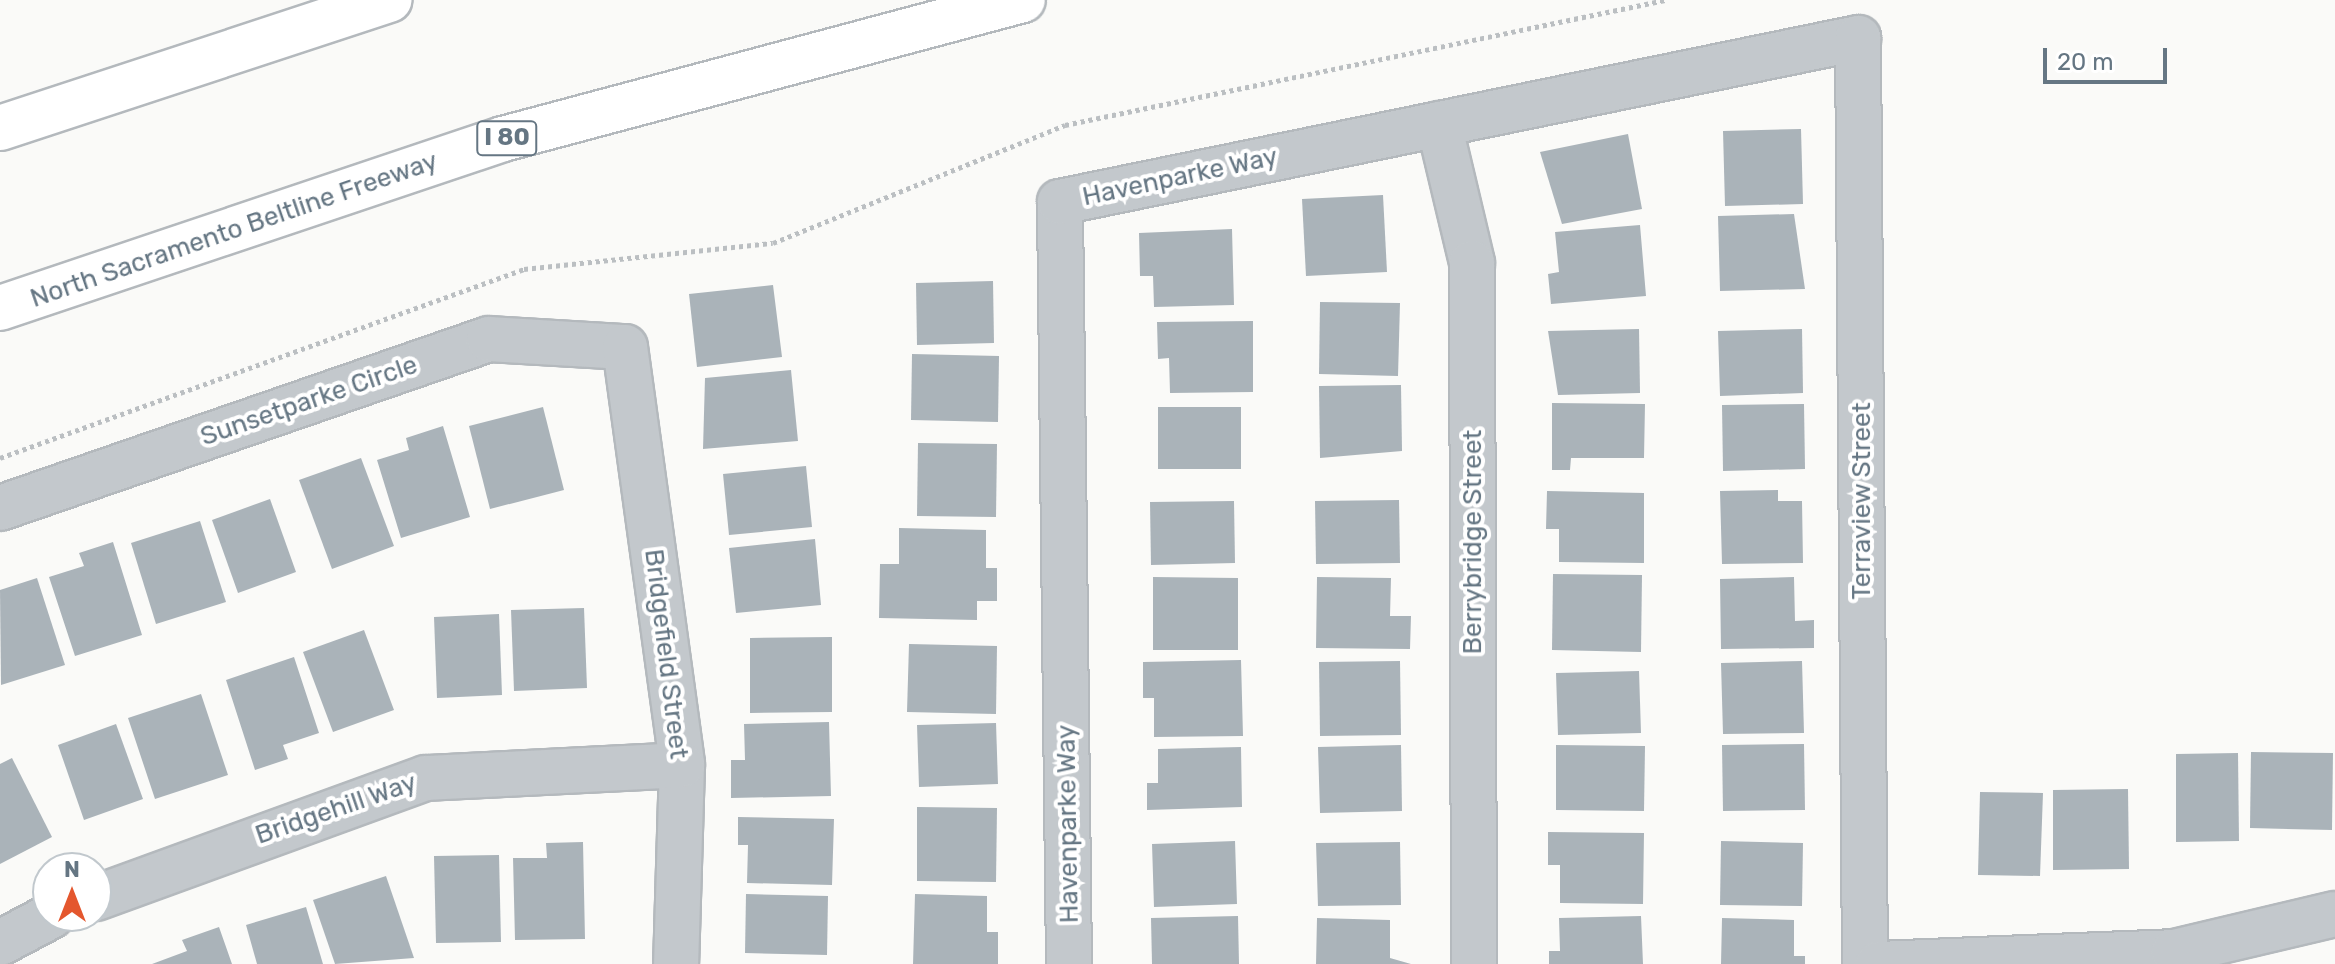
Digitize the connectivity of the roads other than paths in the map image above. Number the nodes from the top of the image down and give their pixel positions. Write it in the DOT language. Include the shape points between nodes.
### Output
graph roads {
  1 [pos="390,0"];
  2 [pos="1023,0"];
  3 [pos="1858,38"];
  4 [pos="1439,124"];
  5 [pos="0,128"];
  6 [pos="0,308"];
  7 [pos="625,347"];
  8 [pos="0,508"];
  9 [pos="682,765"];
  10 [pos="112,892"];
  11 [pos="2335,914"];
  12 [pos="32,926"];
  13 [pos="0,943"];
  14 [pos="676,964"];
  15 [pos="1069,964"];
  16 [pos="1474,964"];
  17 [pos="1865,964"];
  18 [pos="1878,964"];
  1 -- 5 [label="highway"];
  2 -- 6 [label="highway, North Sacramento Beltline Freeway / I 80" via="503,139"];
  3 -- 4 [label="street, Havenparke Way"];
  3 -- 17 [label="street, Terraview Street"];
  4 -- 15 [label="street, Havenparke Way" via="1060,202"];
  4 -- 16 [label="street, Berrybridge Street" via="1472,263"];
  7 -- 8 [label="street, Sunsetparke Circle" via="489,339"];
  7 -- 9 [label="street, Bridgefield Street"];
  9 -- 10 [label="street, Bridgehill Way" via="426,778"];
  9 -- 14 [label="street, Bridgefield Street"];
  11 -- 18 [label="street" via="2174,952"];
  12 -- 13 [label="street"];
}
